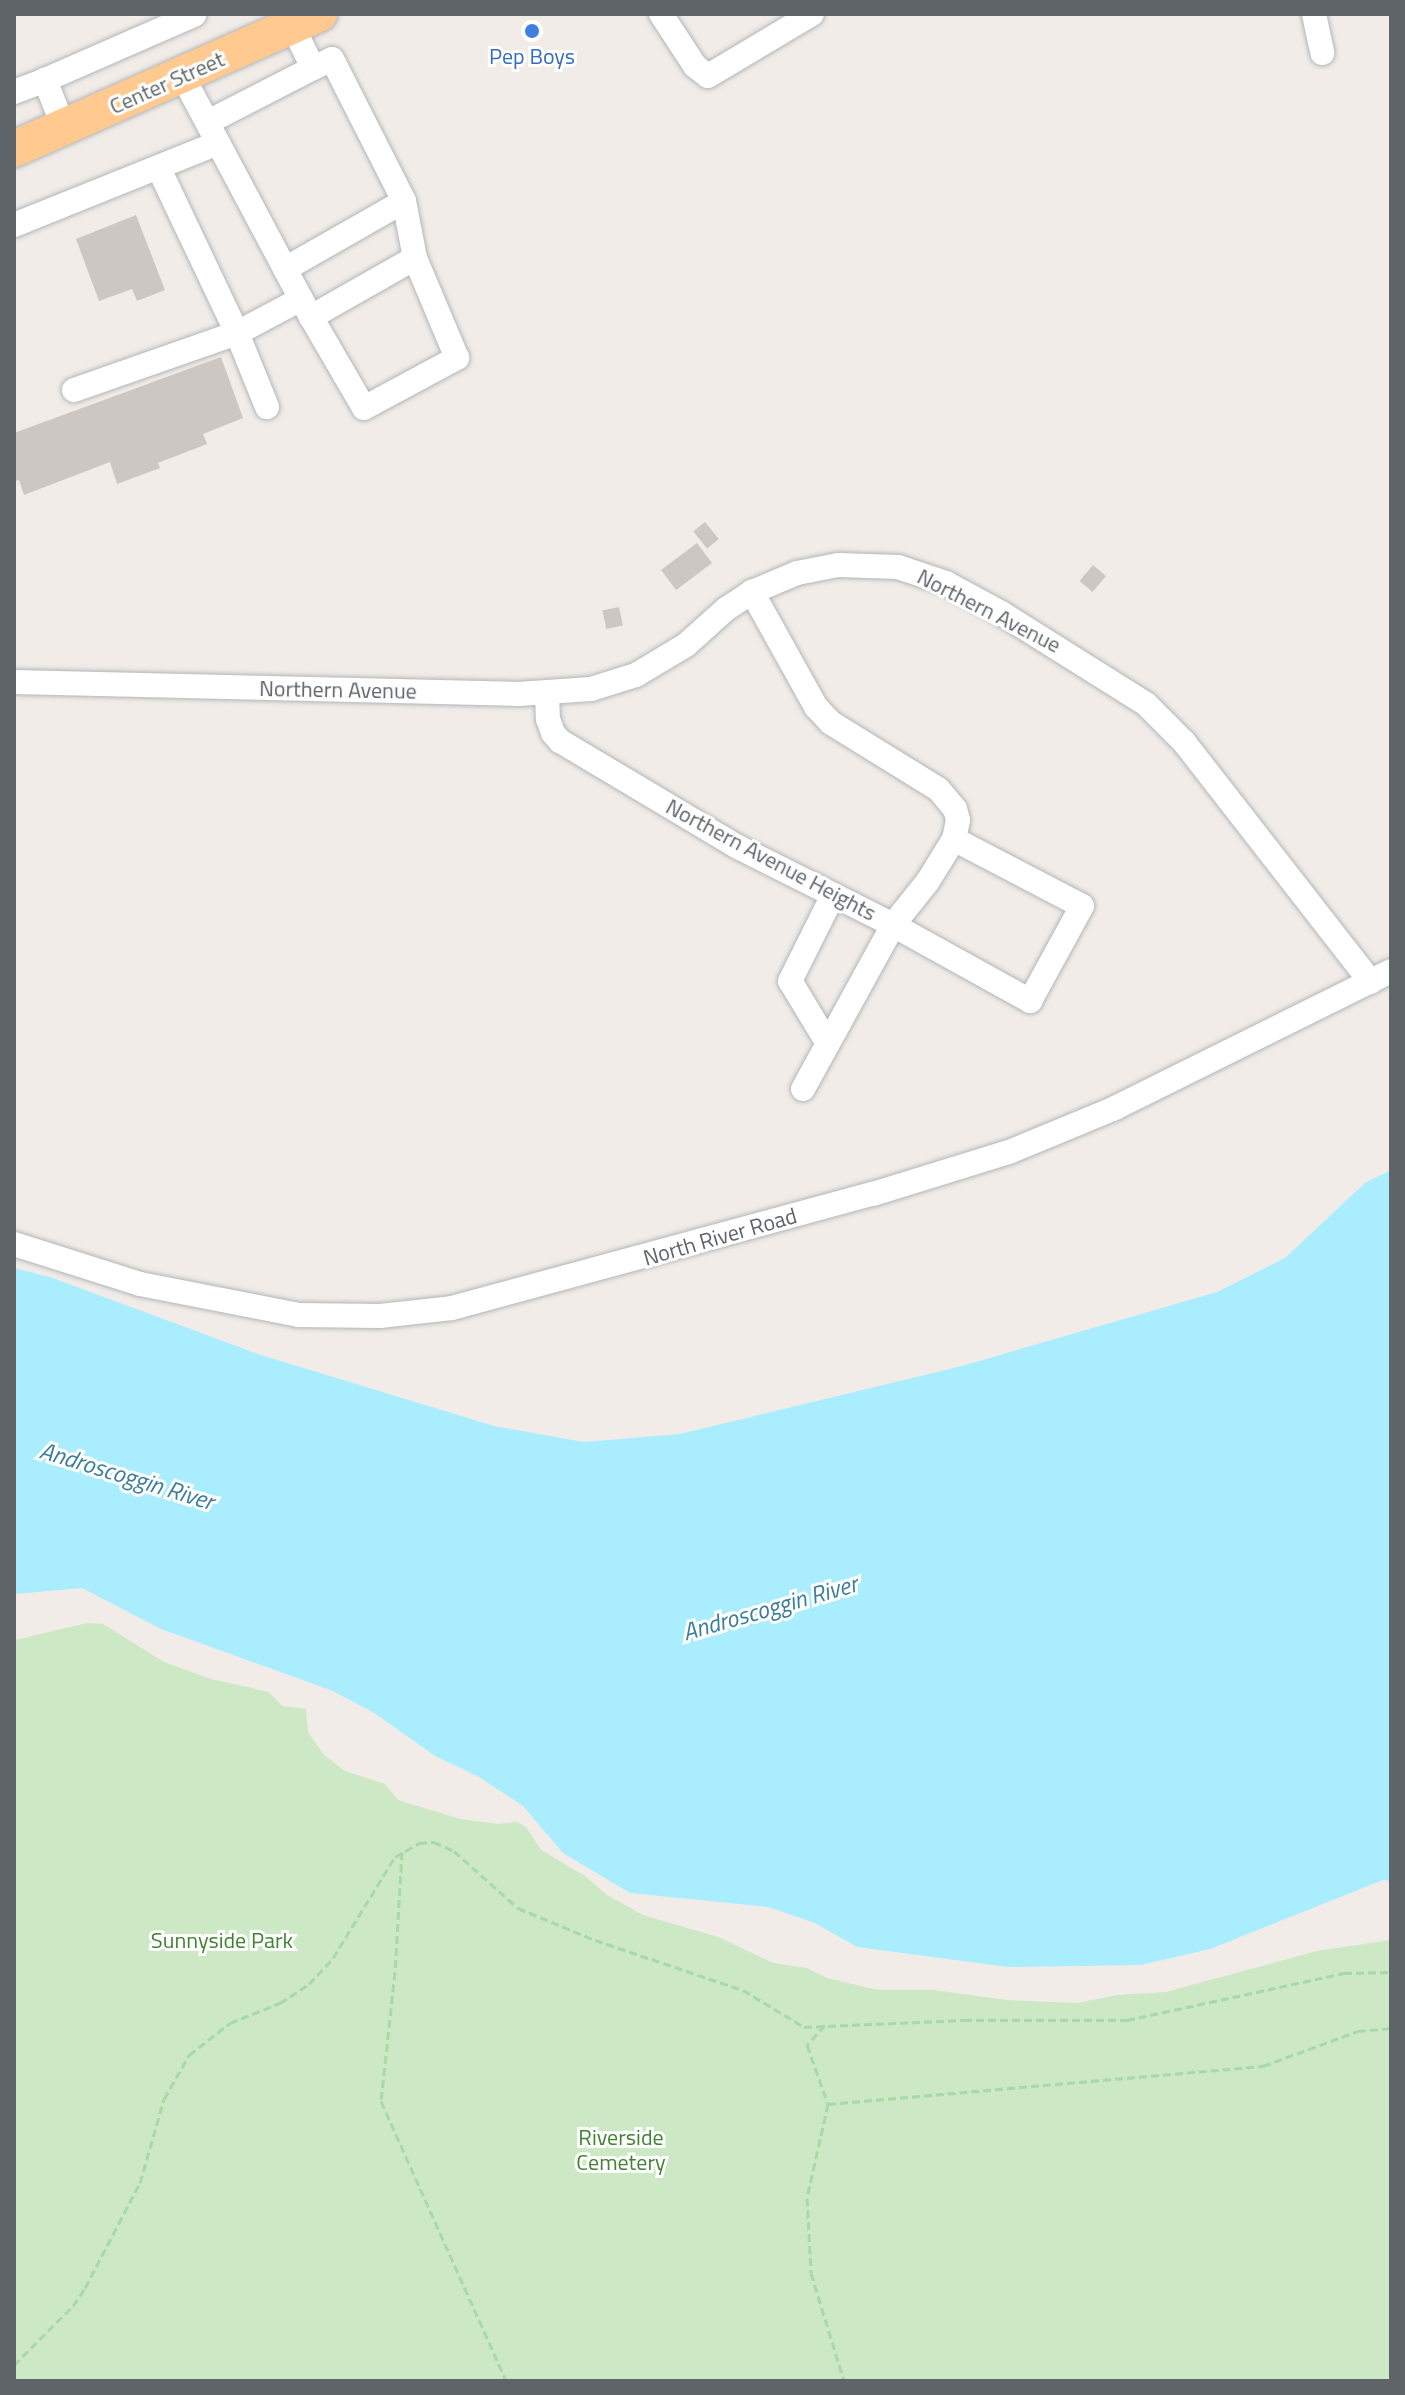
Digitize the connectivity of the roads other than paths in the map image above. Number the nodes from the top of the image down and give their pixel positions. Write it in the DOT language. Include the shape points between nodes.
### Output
graph roads {
  1 [pos="661,14"];
  2 [pos="812,14"];
  3 [pos="1314,14"];
  4 [pos="194,15"];
  5 [pos="287,23"];
  6 [pos="1322,53"];
  7 [pos="313,68"];
  8 [pos="183,77"];
  9 [pos="45,80"];
  10 [pos="14,92"];
  11 [pos="64,128"];
  12 [pos="213,132"];
  13 [pos="14,149"];
  14 [pos="159,169"];
  15 [pos="404,201"];
  16 [pos="14,225"];
  17 [pos="415,258"];
  18 [pos="285,269"];
  19 [pos="306,308"];
  20 [pos="237,333"];
  21 [pos="74,390"];
  22 [pos="267,407"];
  23 [pos="752,592"];
  24 [pos="14,682"];
  25 [pos="547,693"];
  26 [pos="954,839"];
  27 [pos="833,895"];
  28 [pos="893,925"];
  29 [pos="1381,976"];
  30 [pos="827,1042"];
  31 [pos="803,1089"];
  32 [pos="14,1244"];
  1 -- 2 [label="street" via="695,66 708,76"];
  3 -- 6 [label="street"];
  4 -- 9 [label="street"];
  5 -- 7 [label="street"];
  5 -- 8 [label="highway, Center Street"];
  7 -- 12 [label="street"];
  7 -- 15 [label="street" via="332,59"];
  8 -- 11 [label="highway, Center Street"];
  8 -- 12 [label="street"];
  9 -- 10 [label="street"];
  9 -- 11 [label="street"];
  11 -- 13 [label="highway, Center Street"];
  12 -- 14 [label="street"];
  12 -- 18 [label="street"];
  14 -- 16 [label="street"];
  14 -- 20 [label="street"];
  15 -- 17 [label="street"];
  15 -- 18 [label="street"];
  17 -- 19 [label="street"];
  17 -- 19 [label="street" via="457,358 364,408"];
  18 -- 19 [label="street"];
  19 -- 20 [label="street"];
  20 -- 21 [label="street"];
  20 -- 22 [label="street"];
  23 -- 25 [label="street, Northern Avenue" via="686,645 636,675 591,689"];
  23 -- 26 [label="street" via="816,707 831,723 948,798 958,820"];
  23 -- 29 [label="street, Northern Avenue" via="797,573 838,565 898,567 946,583 1069,653 1146,704 1184,742"];
  24 -- 25 [label="street, Northern Avenue"];
  25 -- 27 [label="street, Northern Avenue Heights" via="548,719 560,741 736,846"];
  26 -- 28 [label="street, Northern Avenue Heights"];
  26 -- 28 [label="street" via="1082,906 1030,1001"];
  27 -- 28 [label="street, Northern Avenue Heights"];
  27 -- 30 [label="street" via="790,981"];
  28 -- 30 [label="street"];
  29 -- 32 [label="street, North River Road" via="1115,1108 1009,1152 799,1215 452,1308 380,1316 299,1315 140,1284"];
  30 -- 31 [label="street"];
}
